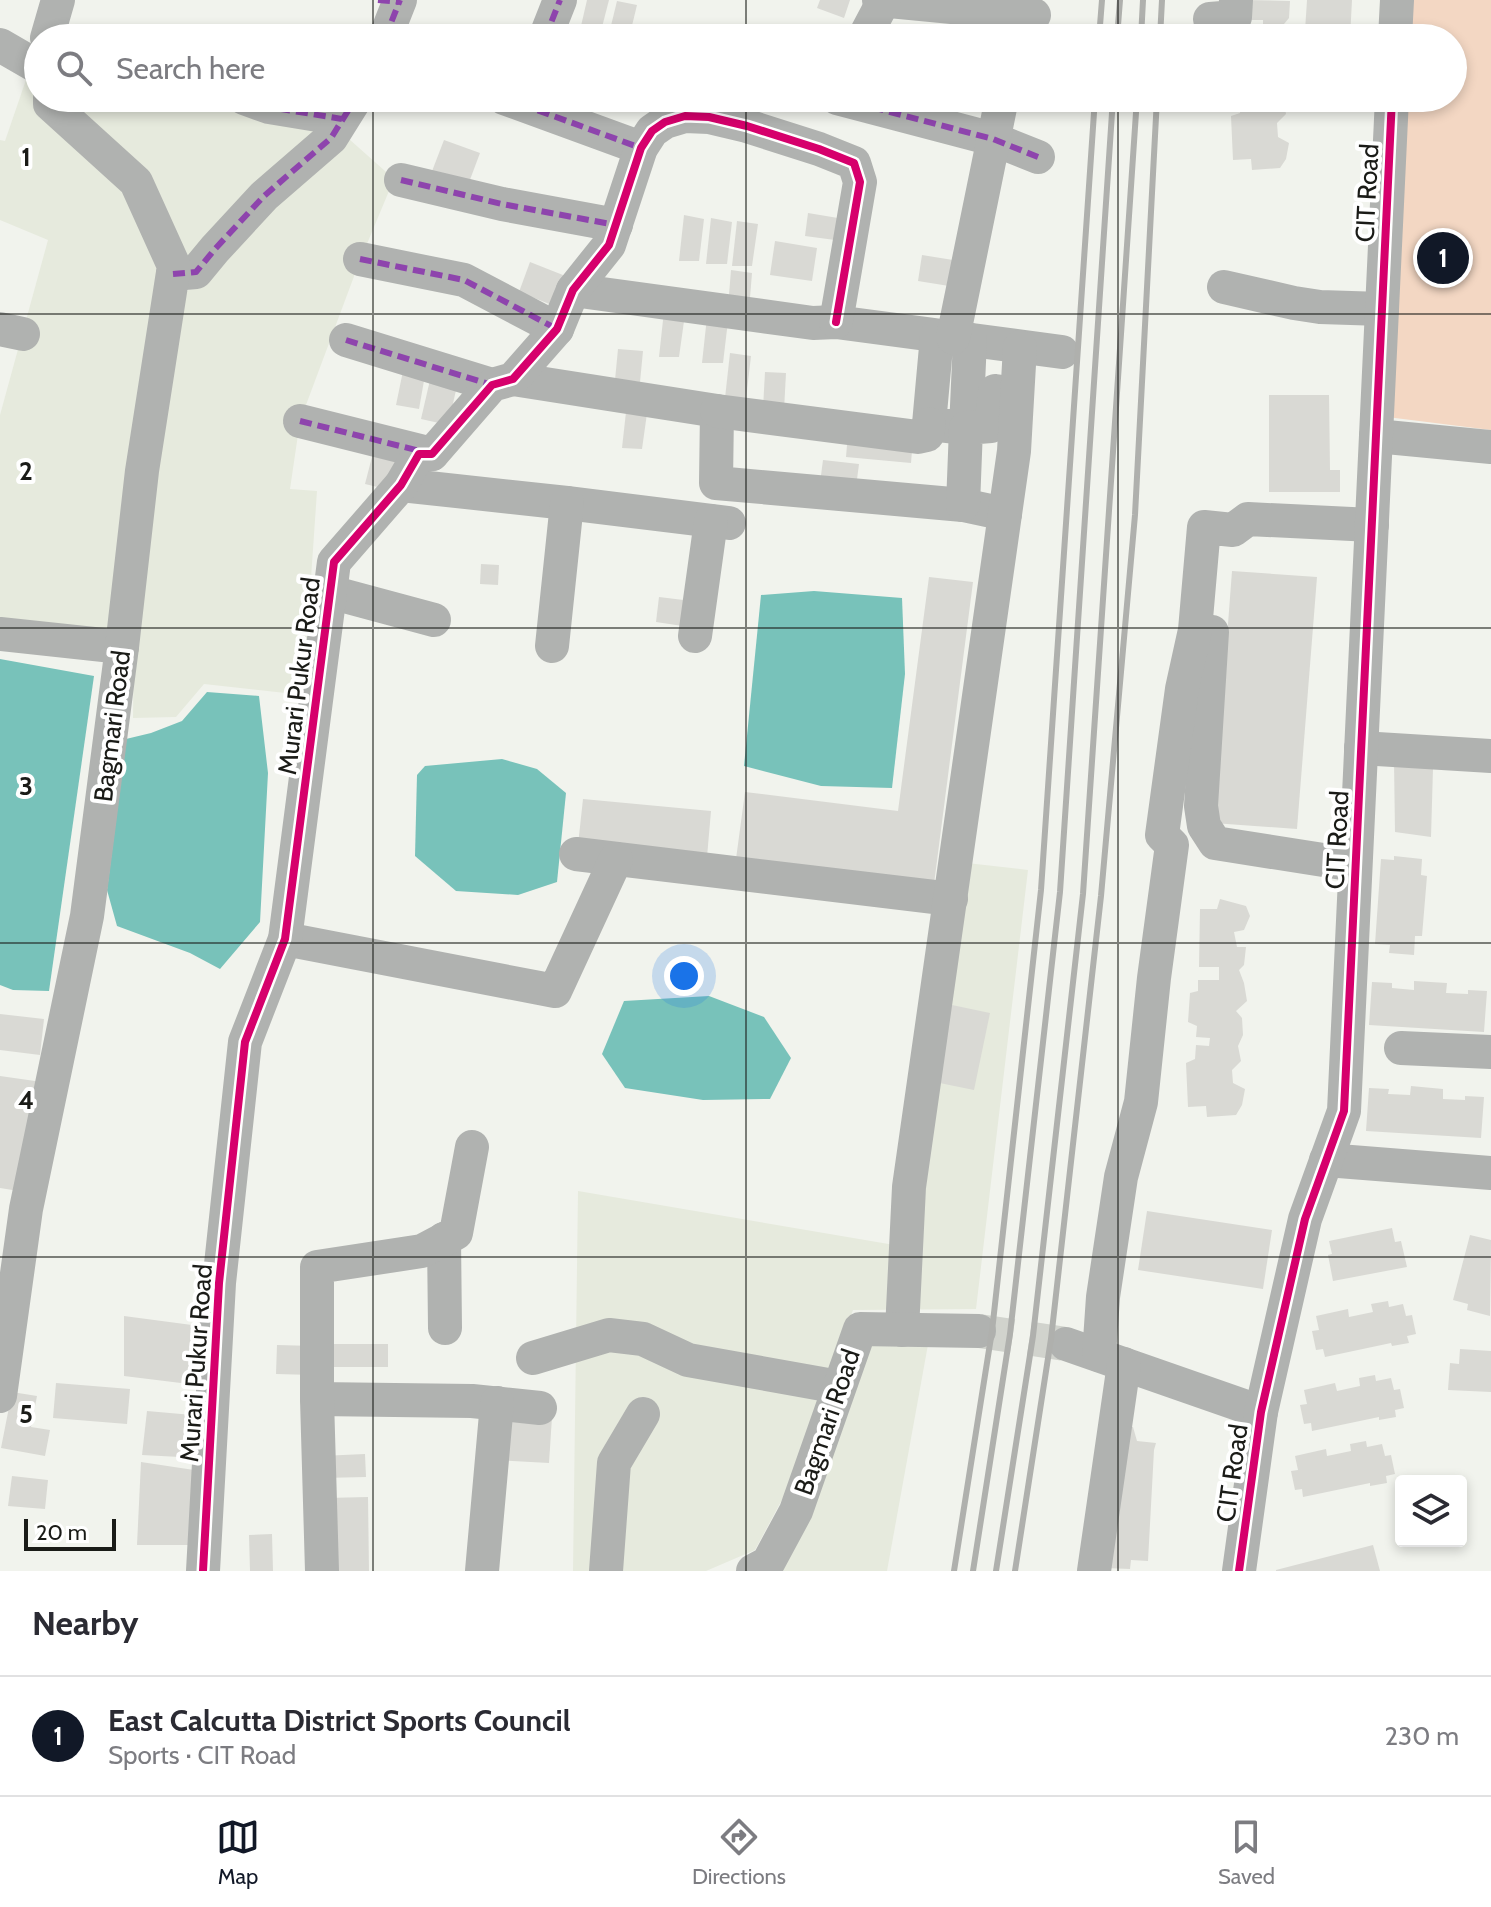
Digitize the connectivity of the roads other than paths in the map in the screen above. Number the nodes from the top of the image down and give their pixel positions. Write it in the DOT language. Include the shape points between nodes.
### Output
graph roads {
  1 [pos="58,0"];
  2 [pos="560,0"];
  3 [pos="882,0"];
  4 [pos="1397,0"];
  5 [pos="392,1"];
  6 [pos="1024,22"];
  7 [pos="51,24"];
  8 [pos="388,24"];
  9 [pos="551,24"];
  10 [pos="871,24"];
  11 [pos="1396,24"];
  12 [pos="0,45"];
  13 [pos="24,59"];
  14 [pos="59,112"];
  15 [pos="347,112"];
  16 [pos="542,112"];
  17 [pos="670,112"];
  18 [pos="690,112"];
  19 [pos="831,112"];
  20 [pos="890,112"];
  21 [pos="999,112"];
  22 [pos="1391,112"];
  23 [pos="993,139"];
  24 [pos="641,148"];
  25 [pos="819,149"];
  26 [pos="1038,157"];
  27 [pos="401,180"];
  28 [pos="616,225"];
  29 [pos="360,259"];
  30 [pos="173,274"];
  31 [pos="1224,287"];
  32 [pos="573,290"];
  33 [pos="1382,309"];
  34 [pos="836,322"];
  35 [pos="557,329"];
  36 [pos="953,338"];
  37 [pos="346,340"];
  38 [pos="1020,347"];
  39 [pos="1062,352"];
  40 [pos="503,382"];
  41 [pos="1018,394"];
  42 [pos="717,411"];
  43 [pos="300,421"];
  44 [pos="929,424"];
  45 [pos="966,428"];
  46 [pos="1376,436"];
  47 [pos="1491,447"];
  48 [pos="432,454"];
  49 [pos="401,485"];
  50 [pos="567,503"];
  51 [pos="963,505"];
  52 [pos="1005,514"];
  53 [pos="1372,525"];
  54 [pos="1215,575"];
  55 [pos="330,592"];
  56 [pos="434,620"];
  57 [pos="0,634"];
  58 [pos="695,636"];
  59 [pos="552,646"];
  60 [pos="122,647"];
  61 [pos="1361,748"];
  62 [pos="1491,756"];
  63 [pos="576,854"];
  64 [pos="616,859"];
  65 [pos="1355,865"];
  66 [pos="951,899"];
  67 [pos="285,939"];
  68 [pos="1401,1048"];
  69 [pos="1491,1052"];
  70 [pos="472,1147"];
  71 [pos="1326,1160"];
  72 [pos="1491,1173"];
  73 [pos="444,1239"];
  74 [pos="445,1328"];
  75 [pos="902,1330"];
  76 [pos="979,1331"];
  77 [pos="1066,1344"];
  78 [pos="533,1358"];
  79 [pos="1112,1359"];
  80 [pos="839,1387"];
  81 [pos="0,1396"];
  82 [pos="317,1399"];
  83 [pos="497,1403"];
  84 [pos="540,1408"];
  85 [pos="1261,1412"];
  86 [pos="643,1414"];
  87 [pos="203,1571"];
  88 [pos="322,1571"];
  89 [pos="482,1571"];
  90 [pos="606,1571"];
  91 [pos="753,1571"];
  92 [pos="1094,1571"];
  93 [pos="1239,1571"];
  1 -- 7 [label="street"];
  2 -- 9 [label="street"];
  3 -- 6 [label="street"];
  3 -- 10 [label="street"];
  4 -- 11 [label="street"];
  5 -- 8 [label="street"];
  12 -- 13 [label="street"];
  14 -- 30 [label="street, Bagmari Road" via="136,182"];
  15 -- 30 [label="street" via="331,138 264,196 196,272"];
  16 -- 24 [label="street"];
  17 -- 24 [label="street, Murari Pukur Road"];
  18 -- 25 [label="street, Murari Pukur Road"];
  19 -- 25 [label="street"];
  20 -- 23 [label="street"];
  21 -- 23 [label="street"];
  22 -- 33 [label="street, CIT Road"];
  23 -- 26 [label="street"];
  23 -- 36 [label="street"];
  24 -- 28 [label="street, Murari Pukur Road"];
  25 -- 34 [label="street, Murari Pukur Road" via="854,163 860,182"];
  27 -- 28 [label="street"];
  28 -- 32 [label="street, Murari Pukur Road" via="609,245"];
  29 -- 35 [label="street" via="464,280"];
  30 -- 60 [label="street, Bagmari Road" via="142,471"];
  31 -- 33 [label="street" via="1307,305"];
  32 -- 34 [label="street"];
  32 -- 35 [label="street, Murari Pukur Road"];
  33 -- 46 [label="street, CIT Road"];
  34 -- 36 [label="street"];
  35 -- 40 [label="street, Murari Pukur Road"];
  36 -- 38 [label="street"];
  36 -- 44 [label="street"];
  36 -- 45 [label="street"];
  37 -- 40 [label="street"];
  38 -- 39 [label="street"];
  38 -- 41 [label="street"];
  40 -- 42 [label="street"];
  40 -- 48 [label="street, Murari Pukur Road"];
  41 -- 45 [label="street" via="995,391 991,426"];
  41 -- 52 [label="street"];
  42 -- 44 [label="street" via="918,437 927,435"];
  42 -- 51 [label="street" via="716,483"];
  43 -- 48 [label="street"];
  44 -- 45 [label="street"];
  45 -- 51 [label="street"];
  46 -- 47 [label="street"];
  46 -- 53 [label="street, CIT Road"];
  48 -- 49 [label="street, Murari Pukur Road" via="419,454"];
  49 -- 50 [label="street"];
  49 -- 55 [label="street, Murari Pukur Road" via="334,562"];
  50 -- 58 [label="street" via="720,522"];
  50 -- 59 [label="street"];
  51 -- 52 [label="street"];
  52 -- 66 [label="street"];
  53 -- 61 [label="street, CIT Road"];
  53 -- 79 [label="street" via="1248,519 1233,530 1204,527 1195,630 1162,835 1172,845 1141,1102 1121,1177 1103,1297"];
  54 -- 65 [label="street" via="1204,826 1215,843"];
  55 -- 56 [label="street"];
  55 -- 67 [label="street, Murari Pukur Road"];
  57 -- 60 [label="street"];
  60 -- 81 [label="street, Bagmari Road" via="87,916 26,1209"];
  61 -- 62 [label="street"];
  61 -- 65 [label="street, CIT Road"];
  63 -- 64 [label="street"];
  64 -- 66 [label="street"];
  64 -- 67 [label="street" via="555,991"];
  65 -- 71 [label="street, CIT Road" via="1344,1111"];
  66 -- 75 [label="street" via="909,1187"];
  67 -- 87 [label="street, Murari Pukur Road" via="245,1042 219,1283"];
  68 -- 69 [label="street"];
  70 -- 73 [label="street" via="456,1233"];
  71 -- 72 [label="street"];
  71 -- 85 [label="street, CIT Road" via="1305,1219"];
  73 -- 74 [label="street"];
  73 -- 82 [label="street" via="422,1251 317,1267"];
  75 -- 76 [label="street, Bagmari Road"];
  75 -- 80 [label="street, Bagmari Road" via="860,1329"];
  77 -- 79 [label="street"];
  78 -- 80 [label="street" via="609,1335 643,1339 688,1360"];
  79 -- 85 [label="street"];
  79 -- 92 [label="street"];
  80 -- 91 [label="street, Bagmari Road" via="796,1511 768,1563"];
  82 -- 83 [label="street"];
  82 -- 88 [label="street"];
  83 -- 84 [label="street"];
  83 -- 89 [label="street"];
  85 -- 93 [label="street, CIT Road"];
  86 -- 90 [label="street" via="614,1463"];
}
